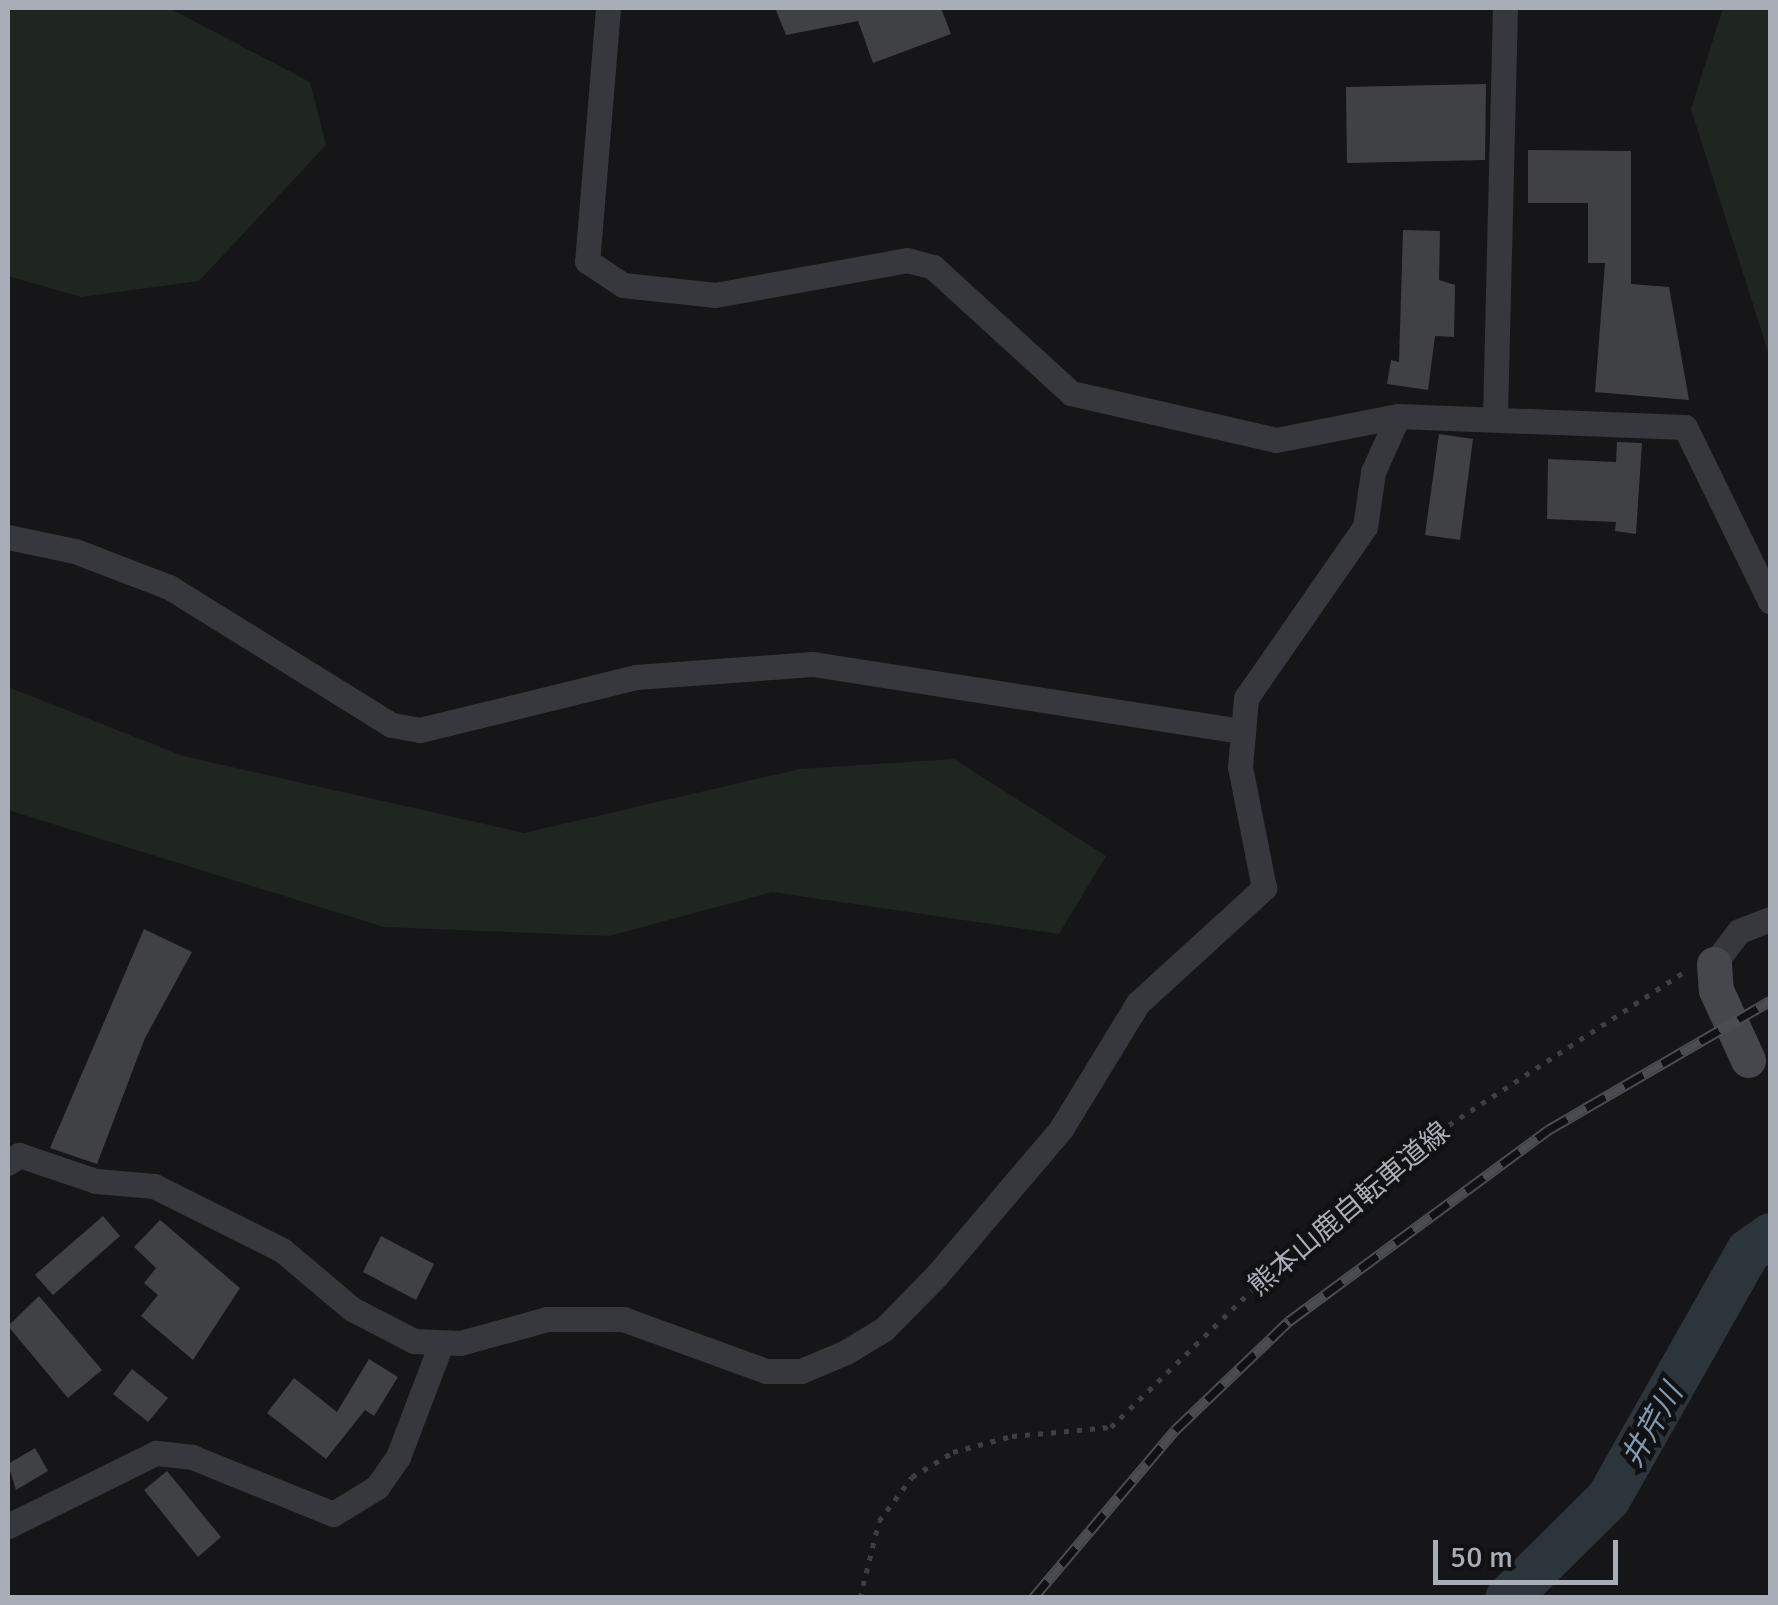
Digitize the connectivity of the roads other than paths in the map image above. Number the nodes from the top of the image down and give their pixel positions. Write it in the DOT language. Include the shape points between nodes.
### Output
graph roads {
  1 [pos="608,8"];
  2 [pos="1505,8"];
  3 [pos="1398,416"];
  4 [pos="1495,416"];
  5 [pos="8,538"];
  6 [pos="1770,601"];
  7 [pos="1242,731"];
  8 [pos="1770,920"];
  9 [pos="1714,964"];
  10 [pos="1759,1054"];
  11 [pos="8,1163"];
  12 [pos="442,1344"];
  13 [pos="8,1526"];
  1 -- 3 [label="street" via="587,260 624,286 715,295 907,260 933,267 1071,393 1276,440"];
  2 -- 4 [label="street"];
  3 -- 4 [label="street"];
  3 -- 7 [label="street" via="1372,472 1365,527 1246,698"];
  4 -- 6 [label="street" via="1684,428"];
  5 -- 7 [label="street" via="170,587 392,724 420,730 636,677 812,664"];
  7 -- 12 [label="street" via="1264,888 1138,1004 1061,1129 884,1329 802,1371 734,1363 622,1319 546,1318"];
  8 -- 9 [label="street" via="1739,931"];
  9 -- 10 [label="main road"];
  11 -- 12 [label="street" via="19,1155 96,1181 154,1186 282,1250 352,1309"];
  12 -- 13 [label="street" via="398,1457 376,1487 333,1514 192,1458 156,1453"];
}
